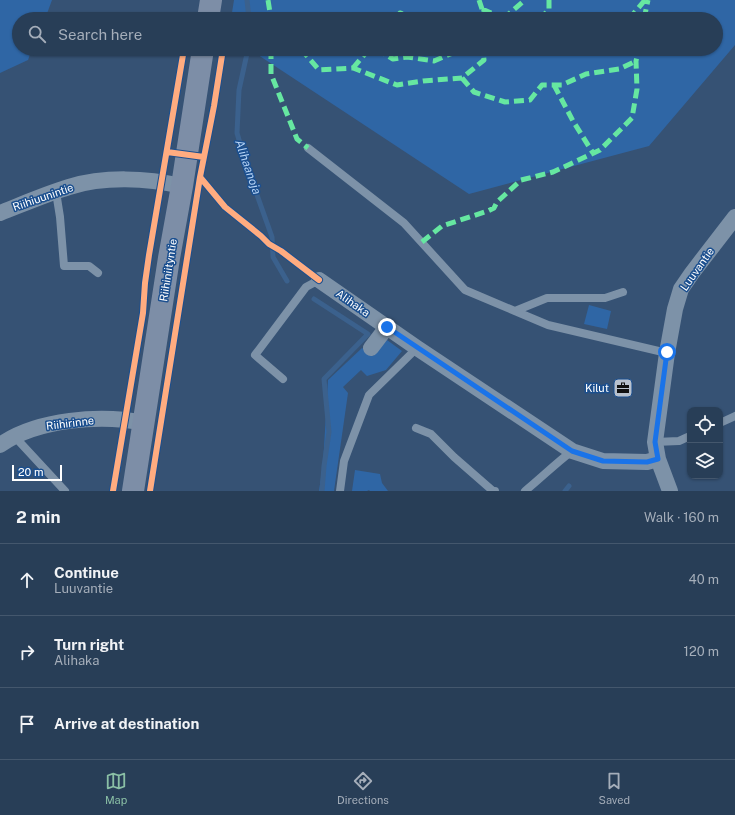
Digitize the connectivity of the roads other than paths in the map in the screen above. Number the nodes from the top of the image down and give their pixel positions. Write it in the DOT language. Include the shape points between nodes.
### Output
graph roads {
  1 [pos="211,0"];
  2 [pos="209,12"];
  3 [pos="202,56"];
  4 [pos="308,148"];
  5 [pos="182,186"];
  6 [pos="56,192"];
  7 [pos="0,213"];
  8 [pos="735,217"];
  9 [pos="98,274"];
  10 [pos="318,280"];
  11 [pos="623,292"];
  12 [pos="515,311"];
  13 [pos="387,327"];
  14 [pos="371,348"];
  15 [pos="417,348"];
  16 [pos="667,352"];
  17 [pos="283,379"];
  18 [pos="735,416"];
  19 [pos="144,422"];
  20 [pos="723,422"];
  21 [pos="416,428"];
  22 [pos="15,437"];
  23 [pos="687,437"];
  24 [pos="655,442"];
  25 [pos="0,445"];
  26 [pos="572,451"];
  27 [pos="658,459"];
  28 [pos="65,491"];
  29 [pos="133,491"];
  30 [pos="340,491"];
  31 [pos="495,491"];
  32 [pos="525,491"];
  33 [pos="670,491"];
  1 -- 2 [label="main road"];
  3 -- 5 [label="main road, Riihiniityntie"];
  4 -- 12 [label="lane" via="404,223 465,290"];
  5 -- 6 [label="street, Riihiuunintie" via="122,179 77,185"];
  5 -- 19 [label="main road, Riihiniityntie"];
  6 -- 7 [label="street, Riihiuunintie"];
  6 -- 9 [label="lane" via="64,266 89,266"];
  8 -- 16 [label="street, Luuvantie" via="681,289"];
  10 -- 13 [label="street, Alihaka"];
  10 -- 17 [label="lane" via="306,287 256,355"];
  11 -- 12 [label="lane" via="605,298 547,298"];
  12 -- 16 [label="lane" via="548,325"];
  13 -- 14 [label="street"];
  13 -- 15 [label="street, Alihaka"];
  15 -- 26 [label="street, Alihaka"];
  15 -- 30 [label="lane" via="369,395 344,461"];
  16 -- 24 [label="street, Luuvantie"];
  18 -- 20 [label="lane"];
  19 -- 22 [label="street, Riihirinne" via="124,419 79,420 51,424"];
  19 -- 29 [label="main road, Riihiniityntie"];
  21 -- 31 [label="lane" via="432,434 454,457"];
  22 -- 25 [label="street, Riihirinne"];
  22 -- 28 [label="lane"];
  23 -- 24 [label="lane"];
  24 -- 27 [label="street, Luuvantie"];
  26 -- 27 [label="street, Alihaka" via="603,461 647,462"];
  26 -- 32 [label="lane"];
  27 -- 33 [label="street, Luuvantie"];
}
